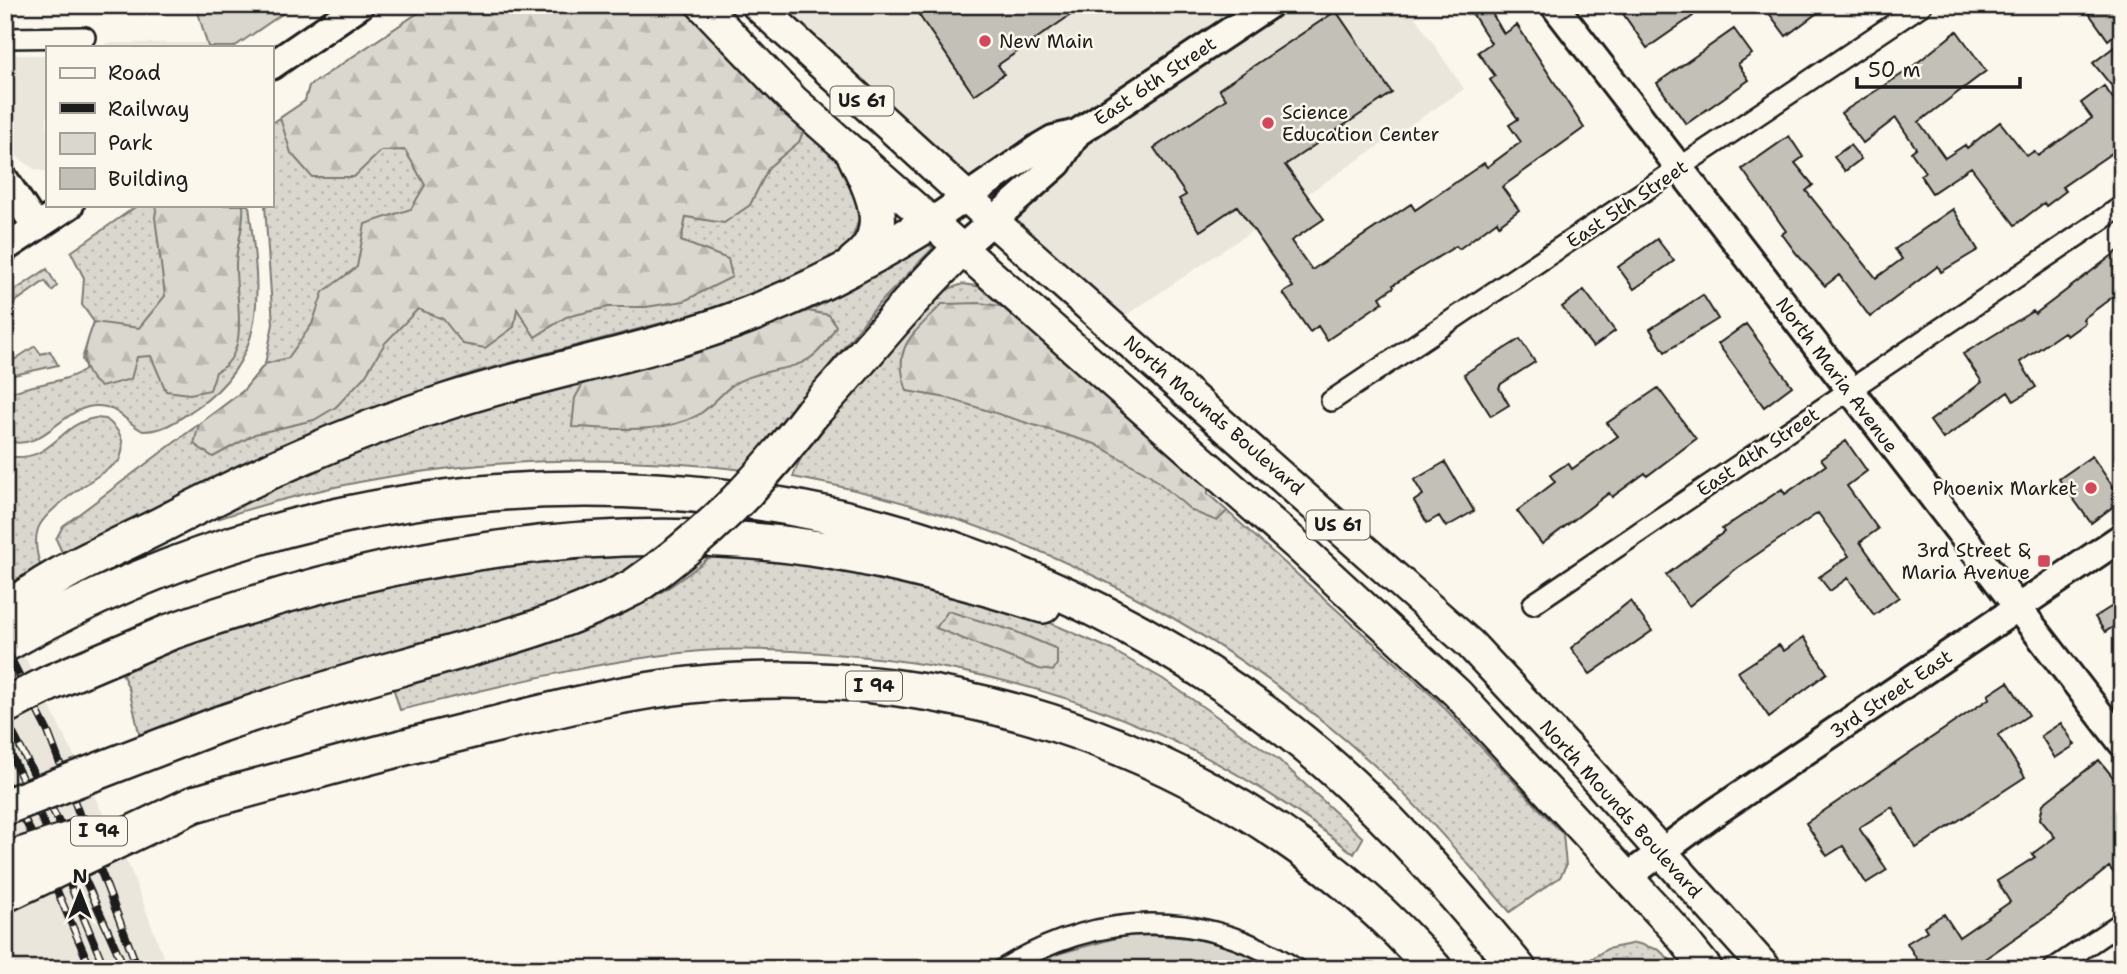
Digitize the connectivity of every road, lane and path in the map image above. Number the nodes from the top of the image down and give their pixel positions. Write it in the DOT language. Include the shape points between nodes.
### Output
graph roads {
  1 [pos="360,5"];
  2 [pos="702,5"];
  3 [pos="757,5"];
  4 [pos="1269,5"];
  5 [pos="1553,5"];
  6 [pos="1922,5"];
  7 [pos="85,37"];
  8 [pos="5,38"];
  9 [pos="273,65"];
  10 [pos="1077,133"];
  11 [pos="856,157"];
  12 [pos="1679,169"];
  13 [pos="5,180"];
  14 [pos="968,197"];
  15 [pos="68,206"];
  16 [pos="2122,206"];
  17 [pos="932,221"];
  18 [pos="993,221"];
  19 [pos="36,226"];
  20 [pos="5,248"];
  21 [pos="962,248"];
  22 [pos="838,275"];
  23 [pos="1849,391"];
  24 [pos="1331,401"];
  25 [pos="2122,537"];
  26 [pos="1533,604"];
  27 [pos="2017,609"];
  28 [pos="5,614"];
  29 [pos="1144,635"];
  30 [pos="5,644"];
  31 [pos="5,706"];
  32 [pos="2122,743"];
  33 [pos="194,804"];
  34 [pos="5,807"];
  35 [pos="1661,852"];
  36 [pos="5,861"];
  37 [pos="1626,878"];
  38 [pos="5,894"];
  39 [pos="2122,922"];
  40 [pos="1003,969"];
  41 [pos="1296,969"];
  42 [pos="1434,969"];
  43 [pos="1518,969"];
  44 [pos="1707,969"];
  45 [pos="1766,969"];
  46 [pos="2053,969"];
  1 -- 9 [label="street"];
  2 -- 11 [label="main road, US 61" via="793,100"];
  3 -- 14 [label="main road, North Mounds Boulevard / US 61"];
  4 -- 10 [label="street, East 6th Street"];
  5 -- 12 [label="street, North Maria Avenue"];
  6 -- 12 [label="street, East 5th Street"];
  7 -- 8 [label="street"];
  10 -- 14 [label="street, East 6th Street" via="1049,141"];
  10 -- 18 [label="street, East 6th Street" via="1063,158"];
  11 -- 17 [label="main road, US 61"];
  11 -- 22 [label="highway" via="877,206 877,229 871,250"];
  12 -- 23 [label="street, North Maria Avenue"];
  12 -- 24 [label="street, East 5th Street"];
  13 -- 19 [label="street"];
  14 -- 17 [label="street, East 6th Street"];
  14 -- 18 [label="main road, North Mounds Boulevard / US 61"];
  15 -- 19 [label="street"];
  16 -- 23 [label="street, East 4th Street"];
  17 -- 21 [label="main road, US 61"];
  17 -- 22 [label="highway"];
  18 -- 21 [label="street, East 6th Street"];
  18 -- 35 [label="main road, North Mounds Boulevard / US 61" via="1470,644"];
  19 -- 20 [label="street"];
  21 -- 34 [label="highway, bridge" via="719,522 635,587 531,632 349,682 219,724"];
  21 -- 37 [label="main road, US 61" via="1457,693"];
  22 -- 28 [label="highway" via="747,315 440,403 307,452 115,548 18,602"];
  23 -- 26 [label="street, East 4th Street"];
  23 -- 27 [label="street, North Maria Avenue"];
  25 -- 27 [label="street, 3rd Street East"];
  27 -- 32 [label="street, North Maria Avenue"];
  27 -- 35 [label="street, 3rd Street East"];
  29 -- 30 [label="highway" via="1045,584 900,532 753,500 633,489 485,492 383,506 289,528 134,581"];
  29 -- 31 [label="highway, bridge" via="887,561 765,543 678,539 558,543 410,563 269,598 170,632"];
  29 -- 43 [label="highway" via="1246,699 1322,759 1414,845"];
  33 -- 36 [label="highway, I 94, bridge"];
  33 -- 38 [label="highway, bridge"];
  33 -- 42 [label="highway, I 94" via="397,748 647,691 800,681 930,693 1026,715 1118,746 1206,789 1330,871"];
  35 -- 37 [label="street, 3rd Street East"];
  35 -- 45 [label="main road, North Mounds Boulevard / US 61"];
  37 -- 44 [label="main road, US 61"];
  39 -- 46 [label="street"];
  40 -- 41 [label="street" via="1075,934 1147,924 1221,933 1251,943"];
}
